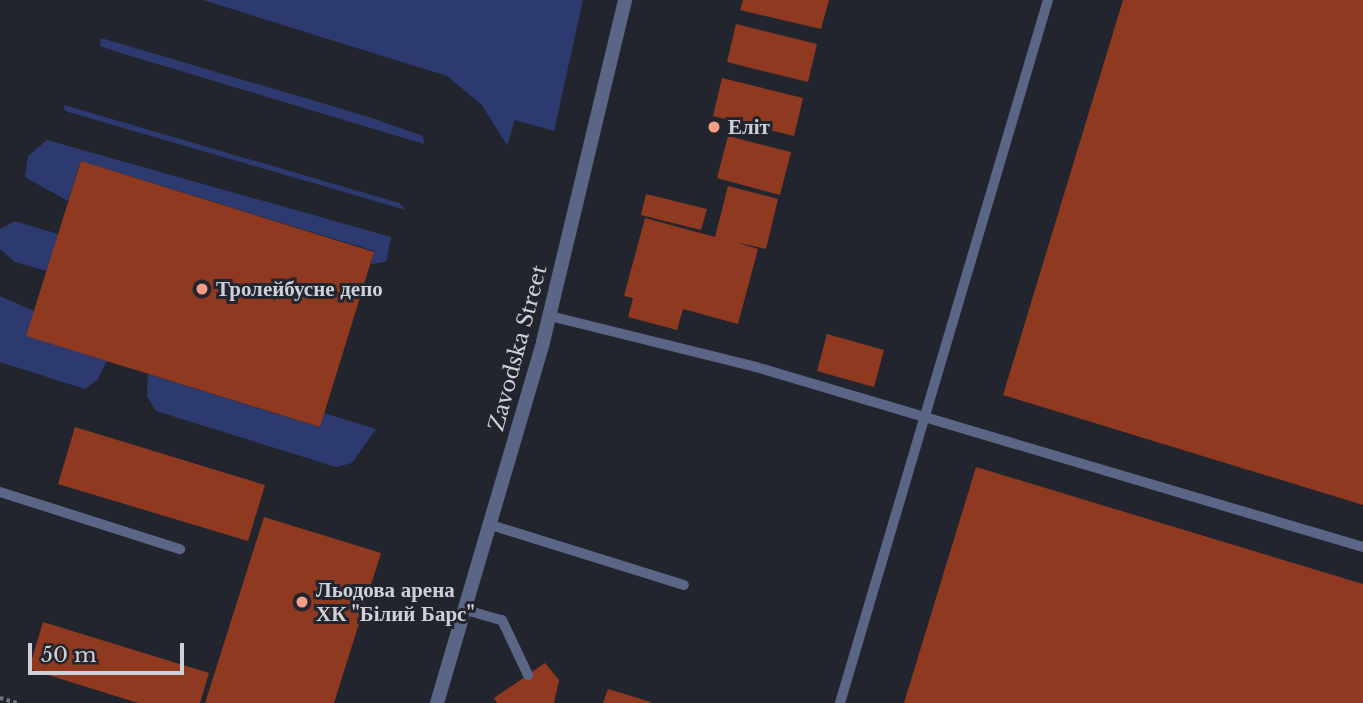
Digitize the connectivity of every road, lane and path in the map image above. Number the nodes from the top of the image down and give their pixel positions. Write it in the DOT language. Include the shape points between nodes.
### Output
graph roads {
  1 [pos="625,0"];
  2 [pos="1048,0"];
  3 [pos="550,316"];
  4 [pos="922,415"];
  5 [pos="0,492"];
  6 [pos="491,525"];
  7 [pos="1363,547"];
  8 [pos="180,549"];
  9 [pos="684,585"];
  10 [pos="466,610"];
  11 [pos="528,675"];
  12 [pos="0,698"];
  13 [pos="18,703"];
  14 [pos="437,703"];
  15 [pos="840,703"];
  1 -- 3 [label="street, Zavodska Street"];
  2 -- 4 [label="lane"];
  3 -- 4 [label="lane"];
  3 -- 6 [label="street, Zavodska Street"];
  4 -- 7 [label="lane"];
  4 -- 15 [label="lane"];
  5 -- 8 [label="lane"];
  6 -- 9 [label="lane"];
  6 -- 10 [label="street, Zavodska Street"];
  10 -- 11 [label="lane" via="502,620"];
  10 -- 14 [label="street, Zavodska Street"];
  12 -- 13 [label="path"];
}
